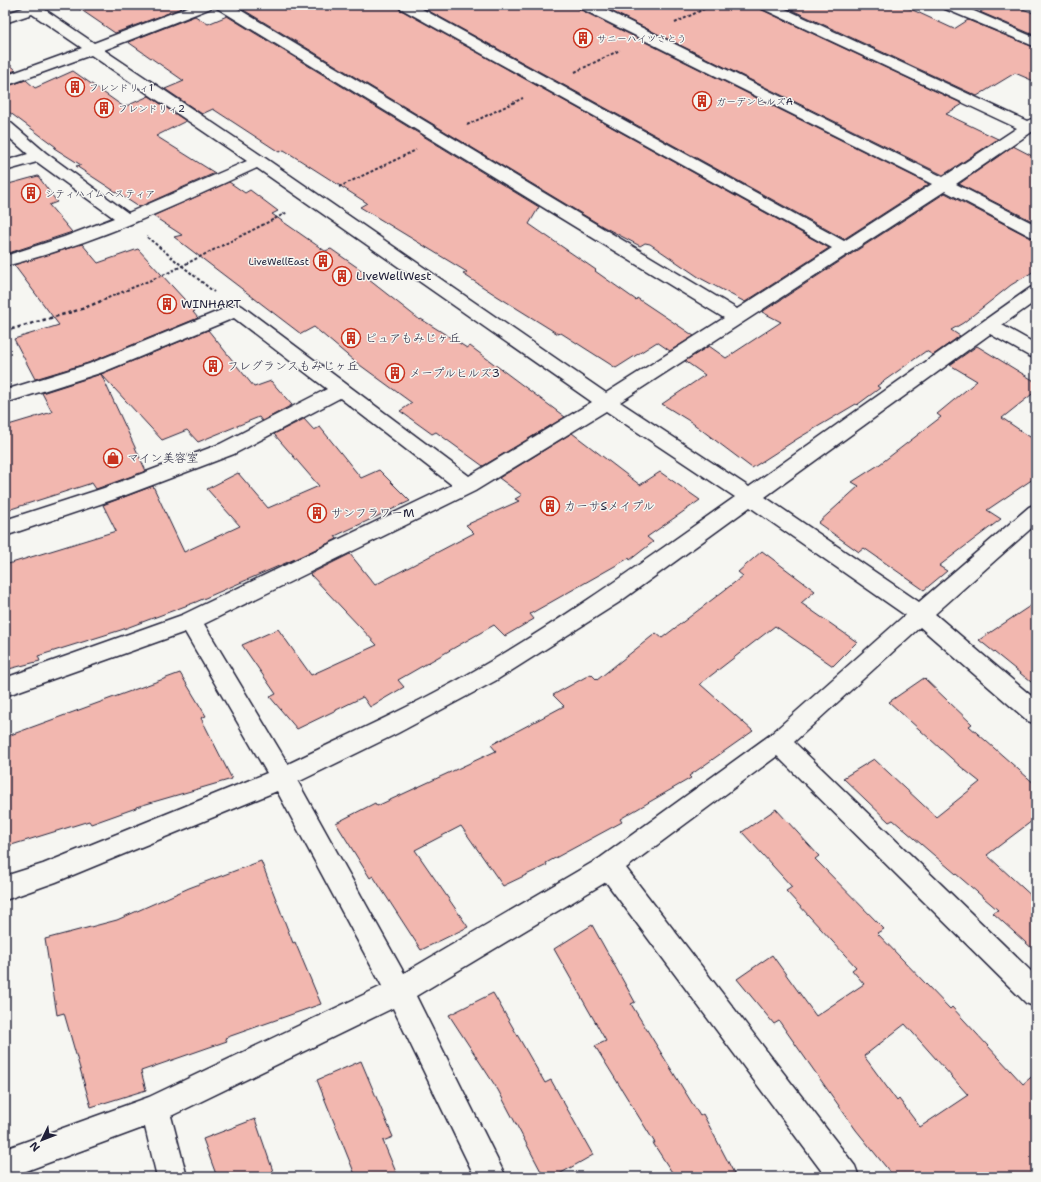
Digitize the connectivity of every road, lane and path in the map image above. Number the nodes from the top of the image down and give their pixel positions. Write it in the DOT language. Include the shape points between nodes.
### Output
graph roads {
  1 [pos="206,5"];
  2 [pos="222,5"];
  3 [pos="405,5"];
  4 [pos="585,5"];
  5 [pos="712,5"];
  6 [pos="766,5"];
  7 [pos="948,5"];
  8 [pos="35,6"];
  9 [pos="5,18"];
  10 [pos="648,36"];
  11 [pos="1036,43"];
  12 [pos="93,49"];
  13 [pos="5,81"];
  14 [pos="549,85"];
  15 [pos="1032,124"];
  16 [pos="5,126"];
  17 [pos="441,138"];
  18 [pos="40,156"];
  19 [pos="259,161"];
  20 [pos="5,166"];
  21 [pos="944,184"];
  22 [pos="314,199"];
  23 [pos="127,220"];
  24 [pos="1036,232"];
  25 [pos="844,248"];
  26 [pos="5,261"];
  27 [pos="182,267"];
  28 [pos="1036,292"];
  29 [pos="236,310"];
  30 [pos="736,318"];
  31 [pos="989,326"];
  32 [pos="5,331"];
  33 [pos="1036,352"];
  34 [pos="342,389"];
  35 [pos="5,396"];
  36 [pos="606,402"];
  37 [pos="468,486"];
  38 [pos="750,497"];
  39 [pos="1036,512"];
  40 [pos="5,528"];
  41 [pos="920,614"];
  42 [pos="190,622"];
  43 [pos="5,686"];
  44 [pos="1036,714"];
  45 [pos="778,742"];
  46 [pos="283,778"];
  47 [pos="609,866"];
  48 [pos="5,888"];
  49 [pos="399,991"];
  50 [pos="1036,994"];
  51 [pos="155,1109"];
  52 [pos="5,1164"];
  53 [pos="172,1177"];
  54 [pos="491,1177"];
  55 [pos="844,1177"];
  1 -- 12 [label="street"];
  2 -- 17 [label="street"];
  3 -- 14 [label="street"];
  4 -- 10 [label="street"];
  5 -- 10 [label="path"];
  6 -- 15 [label="street"];
  7 -- 11 [label="street"];
  8 -- 9 [label="street"];
  8 -- 12 [label="street"];
  10 -- 14 [label="path"];
  10 -- 21 [label="street"];
  12 -- 13 [label="street"];
  12 -- 19 [label="street"];
  14 -- 17 [label="path"];
  14 -- 25 [label="street"];
  15 -- 21 [label="street"];
  16 -- 18 [label="street"];
  17 -- 22 [label="path"];
  17 -- 30 [label="street"];
  18 -- 20 [label="street"];
  18 -- 23 [label="street"];
  19 -- 22 [label="street"];
  19 -- 23 [label="street"];
  21 -- 24 [label="street"];
  21 -- 25 [label="street"];
  22 -- 27 [label="path"];
  22 -- 36 [label="street"];
  23 -- 26 [label="street" via="48,250"];
  23 -- 27 [label="path"];
  25 -- 30 [label="street"];
  27 -- 29 [label="path"];
  27 -- 32 [label="path" via="82,309"];
  28 -- 31 [label="street"];
  29 -- 34 [label="street"];
  29 -- 35 [label="street" via="96,368"];
  30 -- 36 [label="street"];
  31 -- 33 [label="street"];
  31 -- 38 [label="street"];
  34 -- 37 [label="street"];
  34 -- 40 [label="street" via="227,449 111,493"];
  36 -- 37 [label="street"];
  36 -- 38 [label="street"];
  37 -- 42 [label="street"];
  38 -- 41 [label="street"];
  38 -- 46 [label="street" via="610,597 487,675"];
  39 -- 41 [label="street"];
  41 -- 44 [label="street"];
  41 -- 45 [label="street"];
  42 -- 43 [label="street"];
  42 -- 46 [label="street"];
  45 -- 47 [label="street"];
  45 -- 50 [label="street"];
  46 -- 48 [label="street" via="47,874"];
  46 -- 49 [label="street"];
  47 -- 49 [label="street"];
  47 -- 55 [label="street"];
  49 -- 51 [label="street"];
  49 -- 54 [label="street"];
  51 -- 52 [label="street"];
  51 -- 53 [label="street"];
}
